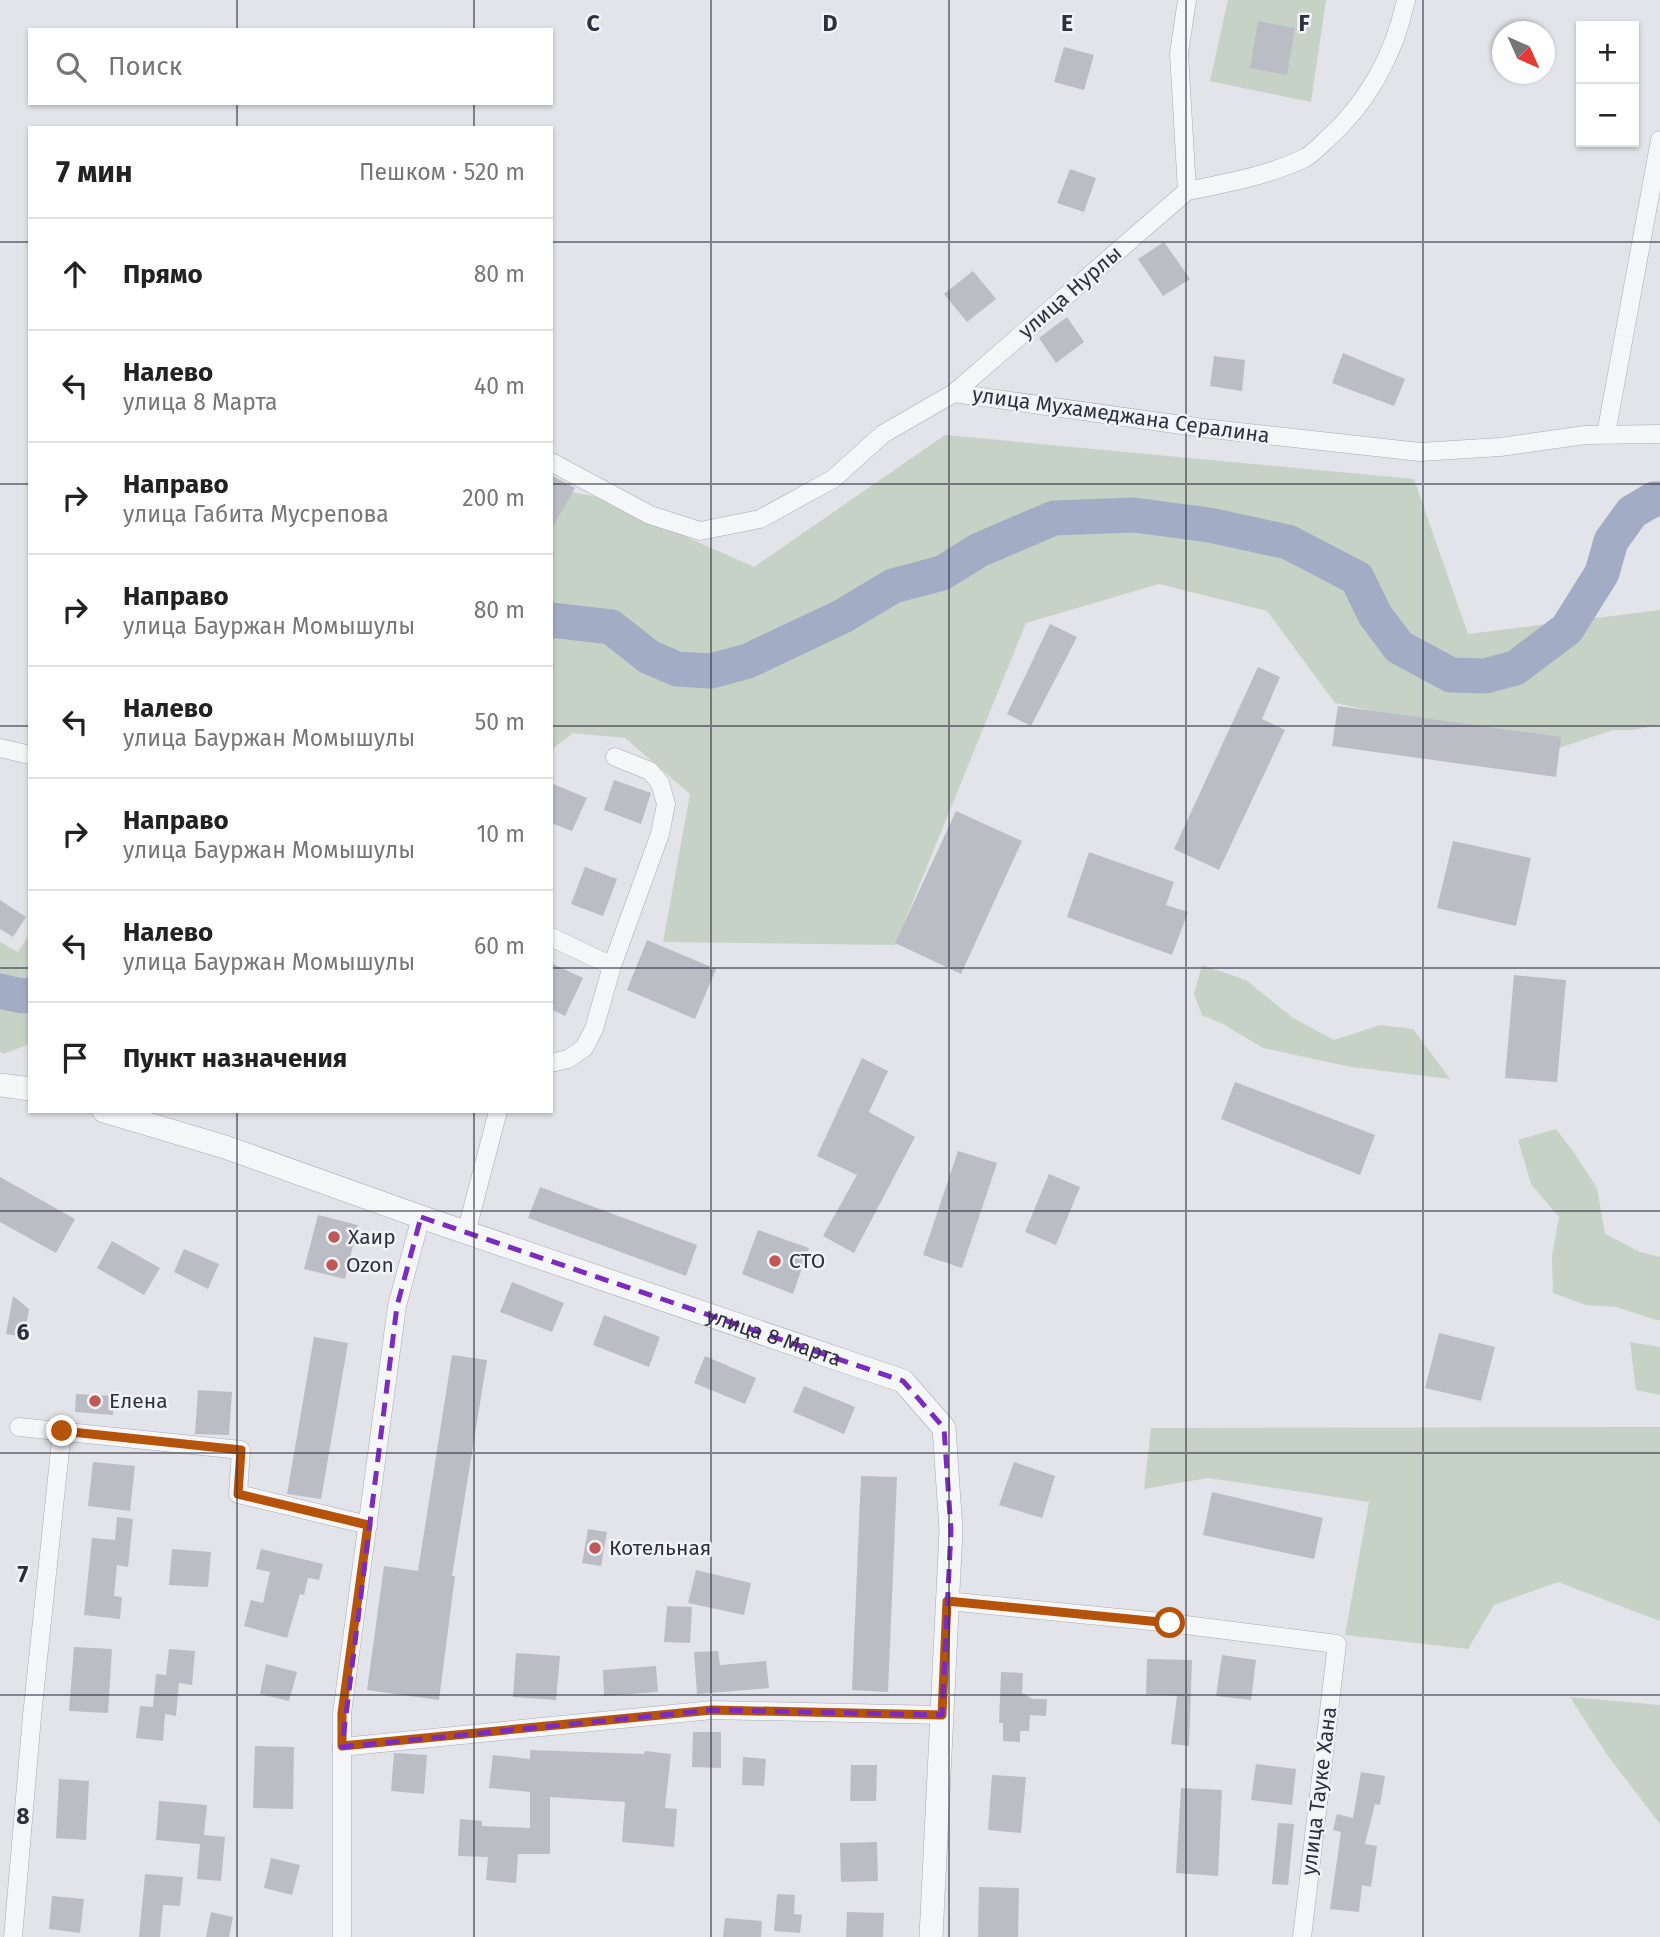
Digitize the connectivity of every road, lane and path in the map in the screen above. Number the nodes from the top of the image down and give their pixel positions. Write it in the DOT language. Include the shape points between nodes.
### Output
graph roads {
  1 [pos="1187,0"];
  2 [pos="1406,0"];
  3 [pos="1660,140"];
  4 [pos="1187,191"];
  5 [pos="954,393"];
  6 [pos="1606,434"];
  7 [pos="1660,434"];
  8 [pos="553,463"];
  9 [pos="0,748"];
  10 [pos="28,755"];
  11 [pos="615,757"];
  12 [pos="553,938"];
  13 [pos="612,966"];
  14 [pos="553,1063"];
  15 [pos="0,1085"];
  16 [pos="28,1089"];
  17 [pos="111,1113"];
  18 [pos="497,1113"];
  19 [pos="421,1217"];
  20 [pos="466,1233"];
  21 [pos="19,1427"];
  22 [pos="62,1431"];
  23 [pos="368,1525"];
  24 [pos="947,1601"];
  25 [pos="942,1715"];
  26 [pos="342,1746"];
  27 [pos="13,1937"];
  28 [pos="342,1937"];
  29 [pos="931,1937"];
  30 [pos="1302,1937"];
  1 -- 4 [label="street" via="1180,53"];
  2 -- 4 [label="street, улица Нурлы" via="1388,57 1370,92 1341,127 1307,157 1254,178"];
  3 -- 6 [label="street"];
  4 -- 5 [label="street, улица Нурлы"];
  5 -- 6 [label="street, улица Мухамеджана Сералина" via="1420,452"];
  5 -- 8 [label="street, улица Мухамеджана Сералина" via="883,434 833,479 760,519 700,531 650,515"];
  6 -- 7 [label="street, улица Мухамеджана Сералина"];
  9 -- 10 [label="street"];
  11 -- 13 [label="street" via="650,771 660,783 666,804 660,834"];
  12 -- 13 [label="street"];
  13 -- 14 [label="street" via="584,1048"];
  15 -- 16 [label="street"];
  17 -- 19 [label="street, улица 8 Марта" via="225,1147"];
  18 -- 20 [label="street"];
  19 -- 20 [label="street, улица 8 Марта"];
  19 -- 23 [label="street" via="397,1306"];
  20 -- 24 [label="street, улица 8 Марта" via="903,1381 944,1428 951,1530"];
  21 -- 22 [label="street"];
  22 -- 23 [label="street" via="241,1450 238,1494"];
  22 -- 27 [label="street"];
  23 -- 26 [label="street" via="342,1713"];
  24 -- 25 [label="street, улица 8 Марта"];
  24 -- 30 [label="street, улица Тауке Хана" via="1336,1644"];
  25 -- 26 [label="street" via="712,1710"];
  25 -- 29 [label="street, улица 8 Марта"];
  26 -- 28 [label="street"];
}
